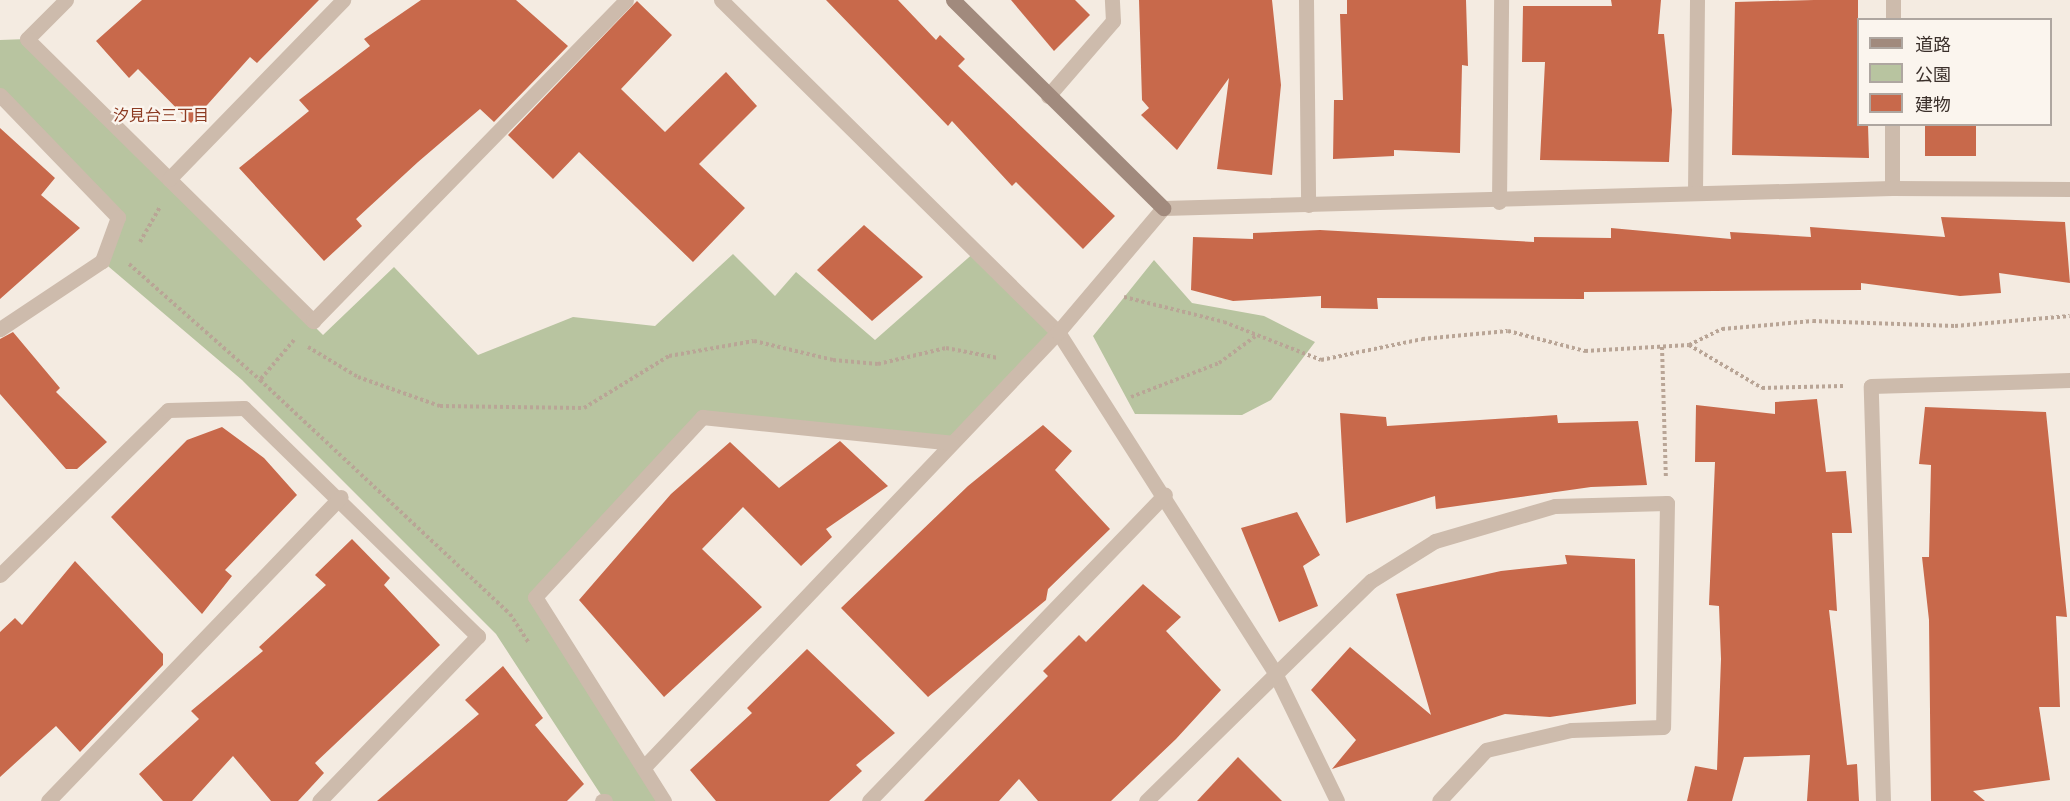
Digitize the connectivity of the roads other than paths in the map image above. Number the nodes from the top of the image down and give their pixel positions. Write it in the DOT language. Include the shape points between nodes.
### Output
graph roads {
  1 [pos="66,0"];
  2 [pos="343,0"];
  3 [pos="626,0"];
  4 [pos="721,0"];
  5 [pos="953,0"];
  6 [pos="1112,0"];
  7 [pos="1306,0"];
  8 [pos="1501,0"];
  9 [pos="1697,0"];
  10 [pos="1893,0"];
  11 [pos="1893,18"];
  12 [pos="0,95"];
  13 [pos="1048,96"];
  14 [pos="1892,126"];
  15 [pos="169,179"];
  16 [pos="1892,188"];
  17 [pos="2070,189"];
  18 [pos="1695,192"];
  19 [pos="1499,202"];
  20 [pos="1308,205"];
  21 [pos="1163,208"];
  22 [pos="0,329"];
  23 [pos="1058,332"];
  24 [pos="2070,380"];
  25 [pos="952,443"];
  26 [pos="1165,495"];
  27 [pos="342,497"];
  28 [pos="0,575"];
  29 [pos="1274,671"];
  30 [pos="644,767"];
  31 [pos="48,801"];
  32 [pos="319,801"];
  33 [pos="664,801"];
  34 [pos="869,801"];
  35 [pos="1146,801"];
  36 [pos="1337,801"];
  37 [pos="1439,801"];
  38 [pos="1883,801"];
  1 -- 15 [label="street" via="27,39"];
  2 -- 15 [label="street"];
  3 -- 15 [label="street" via="313,321"];
  4 -- 23 [label="street"];
  5 -- 13 [label="street"];
  6 -- 13 [label="street" via="1113,21"];
  7 -- 20 [label="street"];
  8 -- 19 [label="street"];
  9 -- 18 [label="street"];
  10 -- 11 [label="street"];
  12 -- 22 [label="street" via="118,217 102,261"];
  13 -- 21 [label="street"];
  14 -- 16 [label="street"];
  16 -- 17 [label="street"];
  16 -- 18 [label="street"];
  18 -- 19 [label="street"];
  19 -- 20 [label="street"];
  20 -- 21 [label="street"];
  21 -- 23 [label="street"];
  23 -- 25 [label="street"];
  23 -- 26 [label="street"];
  24 -- 38 [label="street" via="1871,386"];
  25 -- 30 [label="street"];
  25 -- 30 [label="street" via="702,417 535,597"];
  26 -- 29 [label="street"];
  26 -- 34 [label="street"];
  27 -- 28 [label="street" via="244,408 168,410"];
  27 -- 31 [label="street"];
  27 -- 32 [label="street" via="478,636"];
  29 -- 35 [label="street"];
  29 -- 36 [label="street"];
  29 -- 37 [label="street" via="1371,581 1435,541 1555,506 1667,503 1663,727 1571,730 1486,750"];
  30 -- 33 [label="street"];
}
